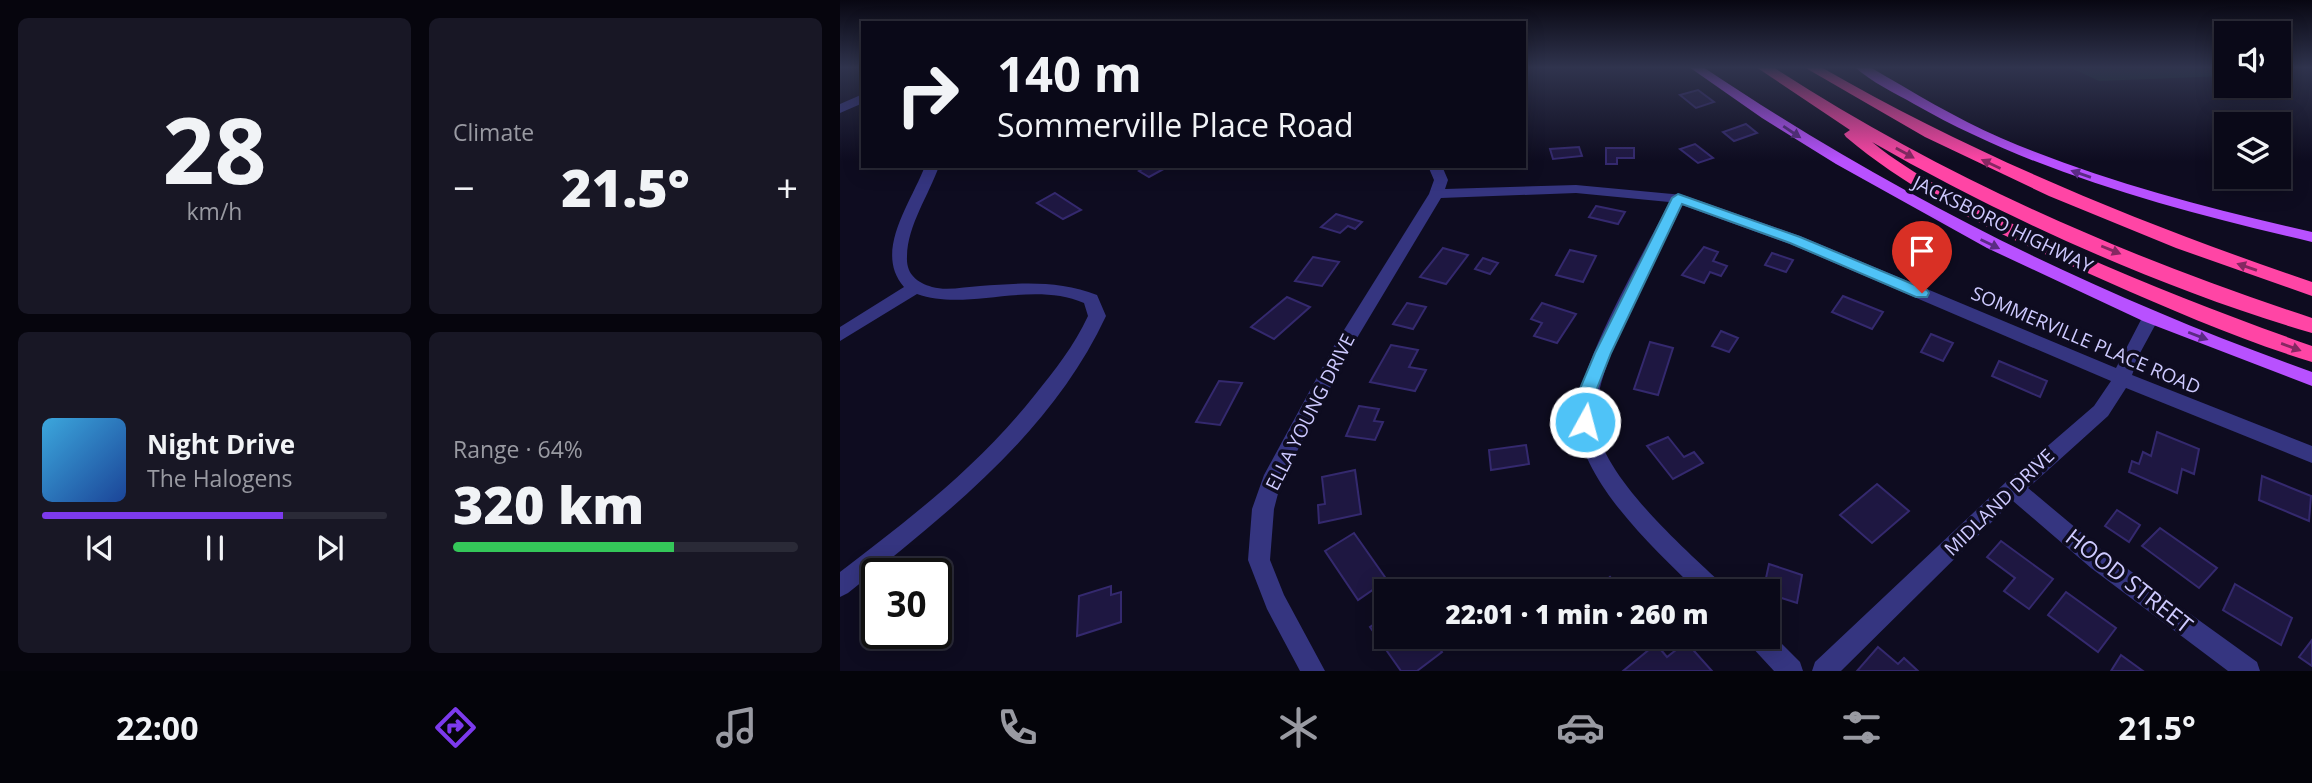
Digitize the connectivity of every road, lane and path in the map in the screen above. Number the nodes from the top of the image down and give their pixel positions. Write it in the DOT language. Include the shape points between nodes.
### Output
graph roads {
  1 [pos="1741,98"];
  2 [pos="1811,98"];
  3 [pos="1867,98"];
  4 [pos="1914,98"];
  5 [pos="861,99"];
  6 [pos="1820,104"];
  7 [pos="840,109"];
  8 [pos="931,168"];
  9 [pos="1437,168"];
  10 [pos="1436,194"];
  11 [pos="1678,198"];
  12 [pos="2312,237"];
  13 [pos="915,288"];
  14 [pos="2312,289"];
  15 [pos="2150,318"];
  16 [pos="2312,326"];
  17 [pos="840,335"];
  18 [pos="2312,355"];
  19 [pos="2121,377"];
  20 [pos="2312,379"];
  21 [pos="2312,455"];
  22 [pos="2012,488"];
  23 [pos="1701,579"];
  24 [pos="840,586"];
  25 [pos="1770,649"];
  26 [pos="1313,671"];
  27 [pos="1791,671"];
  28 [pos="1824,671"];
  29 [pos="2248,671"];
  1 -- 15 [label="main road, JACKSBORO HIGHWAY, one-way" via="1812,146 1965,232"];
  2 -- 6 [label="highway, JACKSBORO HIGHWAY"];
  14 -- 3 [label="highway, one-way" via="2032,184"];
  12 -- 4 [label="main road, one-way" via="2136,193 2051,164"];
  5 -- 7 [label="street"];
  6 -- 16 [label="highway, JACKSBORO HIGHWAY, one-way" via="1906,155 2090,242"];
  6 -- 18 [label="highway, one-way" via="1875,154 1972,212 2105,274"];
  8 -- 13 [label="street" via="897,256 897,265"];
  9 -- 10 [label="street" via="1441,180"];
  10 -- 11 [label="street, SOMMERVILLE PLACE ROAD" via="1576,189"];
  10 -- 26 [label="street, ELLA YOUNG DRIVE" via="1343,346 1270,481 1259,560 1275,601"];
  11 -- 19 [label="street, SOMMERVILLE PLACE ROAD" via="1795,240"];
  11 -- 23 [label="street" via="1587,391 1585,422 1609,476 1659,538"];
  13 -- 17 [label="street"];
  13 -- 24 [label="street" via="934,294 1050,288 1082,293 1091,299 1097,316 1081,350 981,470"];
  15 -- 19 [label="street, MIDLAND DRIVE"];
  15 -- 20 [label="main road, JACKSBORO HIGHWAY, one-way"];
  19 -- 21 [label="street, SOMMERVILLE PLACE ROAD"];
  19 -- 22 [label="street, MIDLAND DRIVE" via="2101,411"];
  22 -- 28 [label="street, MIDLAND DRIVE"];
  22 -- 29 [label="street, HOOD STREET" via="2099,561"];
  25 -- 27 [label="street"];
}
